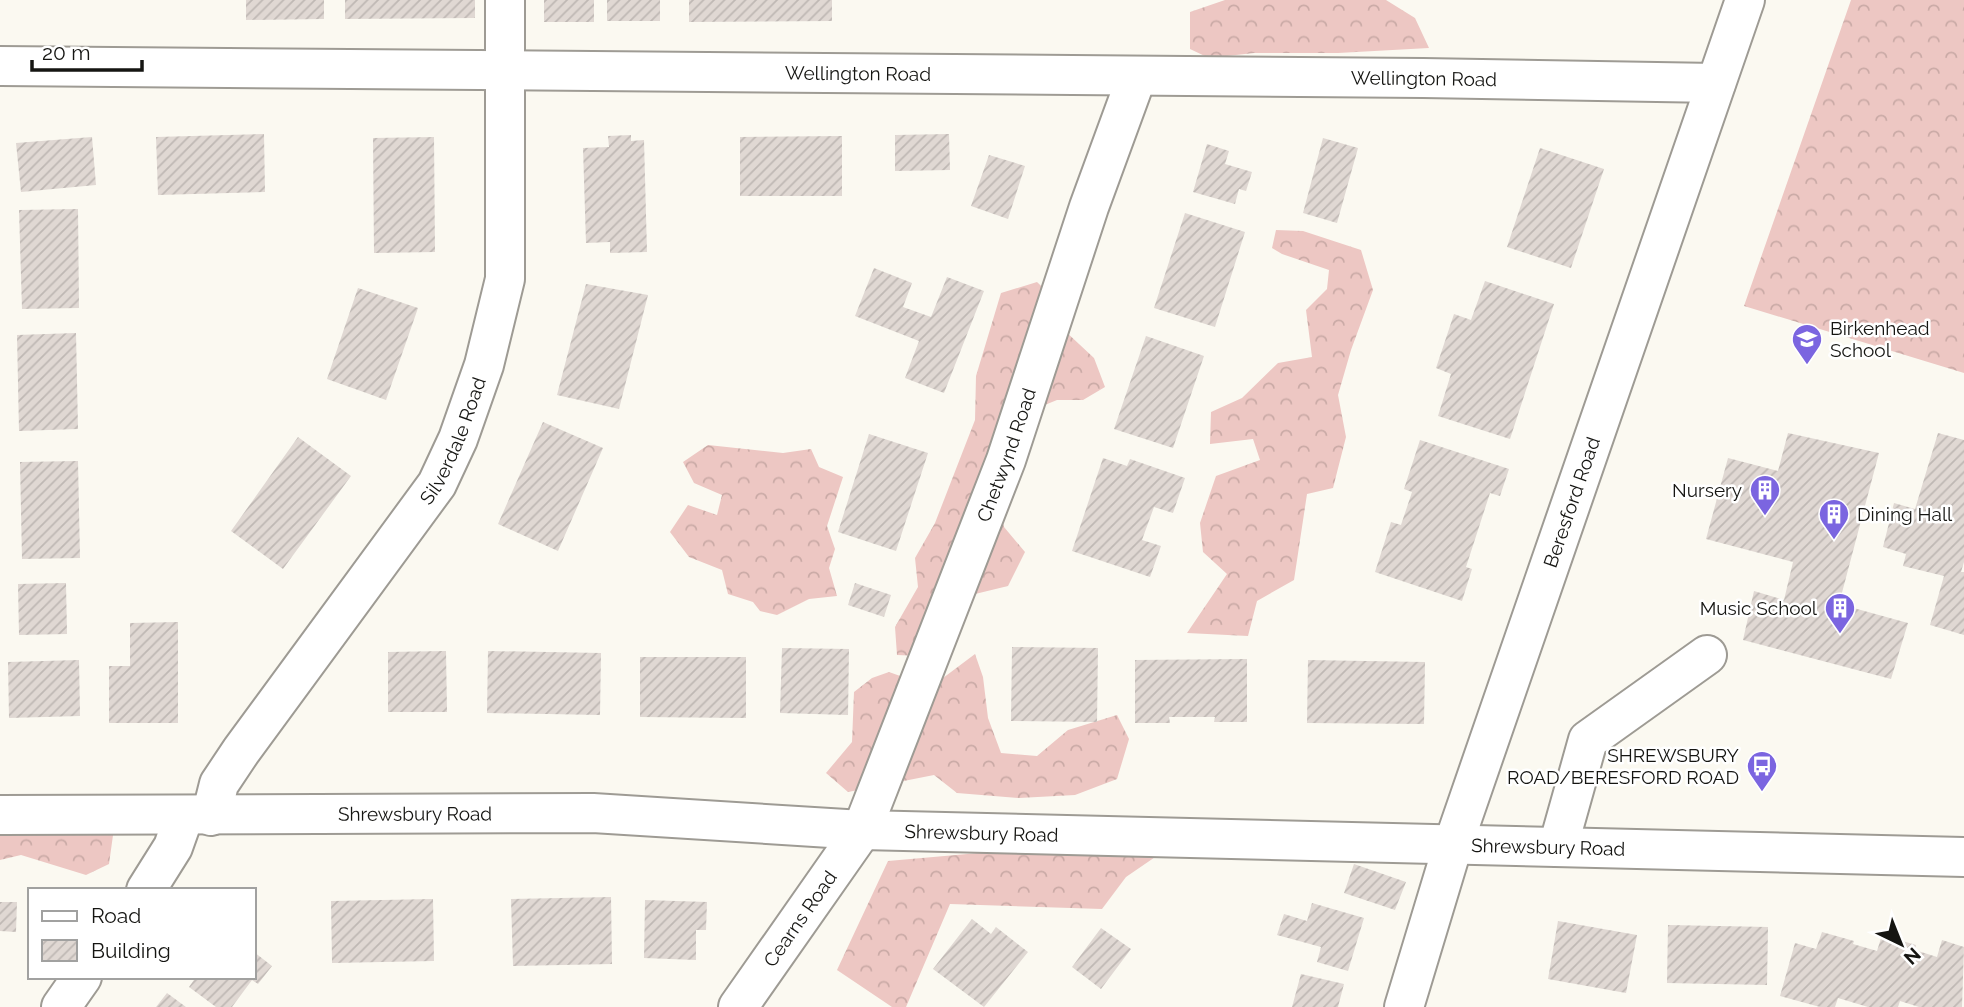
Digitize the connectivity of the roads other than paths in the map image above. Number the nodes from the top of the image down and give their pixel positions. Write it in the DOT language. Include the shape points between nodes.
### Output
graph roads {
  1 [pos="505,0"];
  2 [pos="1745,0"];
  3 [pos="0,66"];
  4 [pos="506,72"];
  5 [pos="1136,76"];
  6 [pos="1716,83"];
  7 [pos="1707,655"];
  8 [pos="0,815"];
  9 [pos="197,816"];
  10 [pos="862,830"];
  11 [pos="1453,845"];
  12 [pos="1558,848"];
  13 [pos="1964,857"];
  14 [pos="147,888"];
  15 [pos="81,979"];
  16 [pos="61,1007"];
  17 [pos="738,1007"];
  18 [pos="1404,1007"];
  1 -- 4 [label="street, Silverdale Road"];
  2 -- 6 [label="street, Beresford Road"];
  3 -- 4 [label="street, Wellington Road"];
  4 -- 5 [label="street, Wellington Road"];
  4 -- 9 [label="street, Silverdale Road" via="505,279 484,365 458,439 437,484"];
  5 -- 6 [label="street, Wellington Road"];
  5 -- 10 [label="street, Chetwynd Road" via="1006,460"];
  6 -- 11 [label="street, Beresford Road"];
  7 -- 12 [label="street" via="1588,740"];
  8 -- 9 [label="street, Shrewsbury Road"];
  9 -- 10 [label="street, Shrewsbury Road" via="593,813"];
  9 -- 14 [label="street, Silverdale Road"];
  10 -- 11 [label="street, Shrewsbury Road"];
  10 -- 17 [label="street, Cearns Road"];
  11 -- 12 [label="street, Shrewsbury Road"];
  11 -- 18 [label="street, Beresford Road"];
  12 -- 13 [label="street, Shrewsbury Road"];
  15 -- 16 [label="street"];
}
